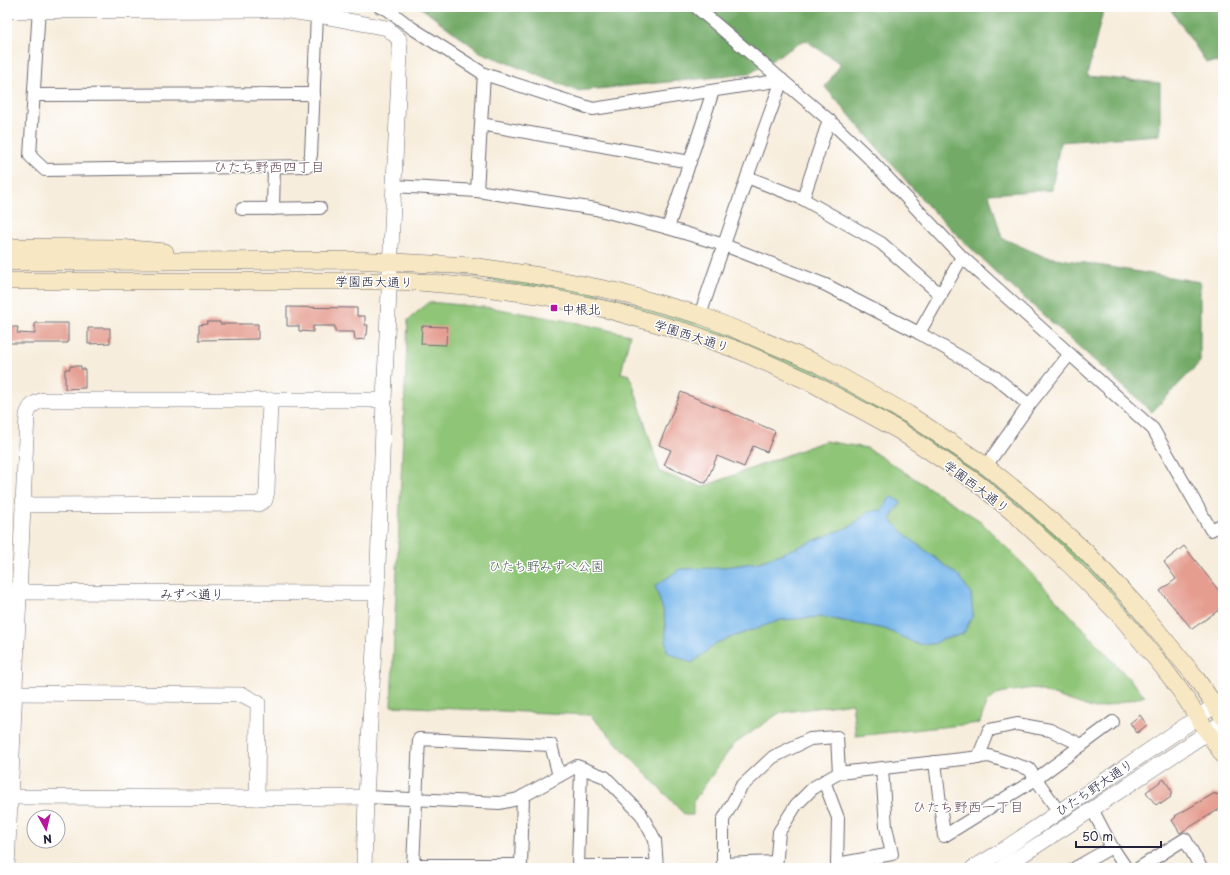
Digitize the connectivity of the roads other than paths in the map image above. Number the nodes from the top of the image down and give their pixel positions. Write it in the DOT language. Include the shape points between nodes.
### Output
graph roads {
  1 [pos="380,7"];
  2 [pos="696,7"];
  3 [pos="282,8"];
  4 [pos="39,9"];
  5 [pos="7,11"];
  6 [pos="317,15"];
  7 [pos="484,74"];
  8 [pos="782,80"];
  9 [pos="713,91"];
  10 [pos="314,94"];
  11 [pos="34,95"];
  12 [pos="829,120"];
  13 [pos="481,124"];
  14 [pos="690,162"];
  15 [pos="274,167"];
  16 [pos="747,177"];
  17 [pos="394,186"];
  18 [pos="477,191"];
  19 [pos="803,199"];
  20 [pos="320,208"];
  21 [pos="242,209"];
  22 [pos="273,209"];
  23 [pos="668,228"];
  24 [pos="724,245"];
  25 [pos="7,247"];
  26 [pos="962,257"];
  27 [pos="218,261"];
  28 [pos="7,262"];
  29 [pos="390,262"];
  30 [pos="7,281"];
  31 [pos="259,281"];
  32 [pos="390,281"];
  33 [pos="7,292"];
  34 [pos="940,295"];
  35 [pos="700,315"];
  36 [pos="919,333"];
  37 [pos="1069,355"];
  38 [pos="270,400"];
  39 [pos="384,400"];
  40 [pos="1029,405"];
  41 [pos="986,466"];
  42 [pos="23,505"];
  43 [pos="1223,524"];
  44 [pos="13,592"];
  45 [pos="377,593"];
  46 [pos="15,694"];
  47 [pos="1220,708"];
  48 [pos="1198,717"];
  49 [pos="1113,722"];
  50 [pos="1223,722"];
  51 [pos="1208,732"];
  52 [pos="1082,745"];
  53 [pos="1223,754"];
  54 [pos="978,758"];
  55 [pos="935,762"];
  56 [pos="581,768"];
  57 [pos="882,768"];
  58 [pos="839,773"];
  59 [pos="559,776"];
  60 [pos="1036,779"];
  61 [pos="824,781"];
  62 [pos="523,796"];
  63 [pos="10,797"];
  64 [pos="366,797"];
  65 [pos="257,798"];
  66 [pos="416,799"];
  67 [pos="1092,809"];
  68 [pos="1058,812"];
  69 [pos="1112,847"];
  70 [pos="776,865"];
  71 [pos="657,867"];
  72 [pos="7,868"];
  73 [pos="364,868"];
  74 [pos="973,868"];
  75 [pos="1002,868"];
  76 [pos="1075,868"];
  77 [pos="1126,868"];
  78 [pos="1138,868"];
  79 [pos="1202,868"];
  1 -- 7 [label="street" via="386,8 412,28"];
  2 -- 8 [label="street"];
  3 -- 4 [label="street"];
  3 -- 6 [label="street"];
  4 -- 5 [label="street"];
  4 -- 11 [label="street"];
  6 -- 10 [label="street"];
  6 -- 17 [label="street" via="387,28 399,39"];
  7 -- 9 [label="street" via="593,109"];
  7 -- 13 [label="street"];
  8 -- 9 [label="street"];
  8 -- 12 [label="street"];
  8 -- 16 [label="street"];
  9 -- 14 [label="street"];
  10 -- 11 [label="street"];
  10 -- 15 [label="street" via="311,155 308,166"];
  11 -- 15 [label="street" via="30,156 45,170"];
  12 -- 19 [label="street"];
  12 -- 26 [label="street" via="868,157"];
  13 -- 14 [label="street"];
  13 -- 18 [label="street"];
  14 -- 23 [label="street"];
  15 -- 22 [label="street"];
  16 -- 19 [label="street"];
  16 -- 24 [label="street"];
  17 -- 18 [label="street"];
  17 -- 29 [label="street"];
  18 -- 23 [label="street" via="596,209"];
  19 -- 34 [label="street" via="881,243"];
  20 -- 22 [label="street"];
  21 -- 22 [label="street"];
  23 -- 24 [label="street"];
  24 -- 35 [label="street"];
  24 -- 36 [label="street" via="826,285"];
  25 -- 27 [label="main road" via="119,248 178,253"];
  26 -- 34 [label="street"];
  26 -- 37 [label="street"];
  27 -- 28 [label="main road, 学園西大通り"];
  27 -- 29 [label="main road, 学園西大通り"];
  29 -- 32 [label="street"];
  29 -- 35 [label="main road, 学園西大通り" via="472,266 540,276 614,291"];
  30 -- 31 [label="main road, 学園西大通り"];
  31 -- 32 [label="main road, 学園西大通り"];
  31 -- 33 [label="main road" via="181,291"];
  32 -- 39 [label="street"];
  32 -- 48 [label="main road, 学園西大通り" via="488,288 538,295 609,310 693,334 740,351 810,382 898,430 977,483 1016,515 1122,618 1166,672"];
  34 -- 36 [label="street"];
  35 -- 41 [label="main road, 学園西大通り" via="816,363 908,414"];
  36 -- 40 [label="street" via="995,377"];
  37 -- 40 [label="street"];
  37 -- 43 [label="street" via="1153,429 1211,530"];
  38 -- 39 [label="street"];
  38 -- 42 [label="street" via="35,402 27,415"];
  38 -- 42 [label="street" via="268,491 264,500 258,504"];
  39 -- 45 [label="street"];
  40 -- 41 [label="street"];
  41 -- 47 [label="main road, 学園西大通り" via="1086,552 1136,605"];
  42 -- 44 [label="street"];
  44 -- 45 [label="street, みずべ通り"];
  44 -- 46 [label="street"];
  45 -- 64 [label="street"];
  46 -- 63 [label="street"];
  46 -- 65 [label="street" via="243,695 258,703"];
  47 -- 48 [label="street, ひたち野大通り"];
  48 -- 51 [label="main road, 学園西大通り"];
  48 -- 68 [label="street, ひたち野大通り"];
  49 -- 52 [label="street"];
  50 -- 51 [label="street, ひたち野大通り"];
  51 -- 53 [label="main road, 学園西大通り"];
  51 -- 67 [label="street, ひたち野大通り"];
  52 -- 54 [label="street" via="1050,730 1017,724 989,730"];
  52 -- 60 [label="street"];
  54 -- 55 [label="street"];
  54 -- 60 [label="street" via="989,756 1029,769"];
  55 -- 57 [label="street"];
  55 -- 60 [label="street" via="944,836"];
  56 -- 59 [label="street" via="576,766"];
  56 -- 71 [label="street" via="605,777 641,814 655,840"];
  56 -- 71 [label="street" via="578,866"];
  57 -- 58 [label="street"];
  57 -- 61 [label="street" via="886,827 892,854 837,864 838,818"];
  58 -- 61 [label="street"];
  58 -- 70 [label="street" via="837,737 810,739 773,757 741,788 723,820 723,864"];
  59 -- 62 [label="street"];
  59 -- 66 [label="street" via="551,744 419,739"];
  60 -- 68 [label="street"];
  61 -- 70 [label="street" via="796,805 779,832"];
  62 -- 66 [label="street" via="500,803"];
  62 -- 66 [label="street" via="521,865 413,864"];
  63 -- 65 [label="street"];
  63 -- 72 [label="street"];
  64 -- 65 [label="street"];
  64 -- 66 [label="street"];
  64 -- 73 [label="street"];
  67 -- 69 [label="street"];
  67 -- 75 [label="street, ひたち野大通り"];
  68 -- 74 [label="street, ひたち野大通り"];
  69 -- 76 [label="street"];
  69 -- 77 [label="street"];
  78 -- 79 [label="street" via="1185,839"];
}
